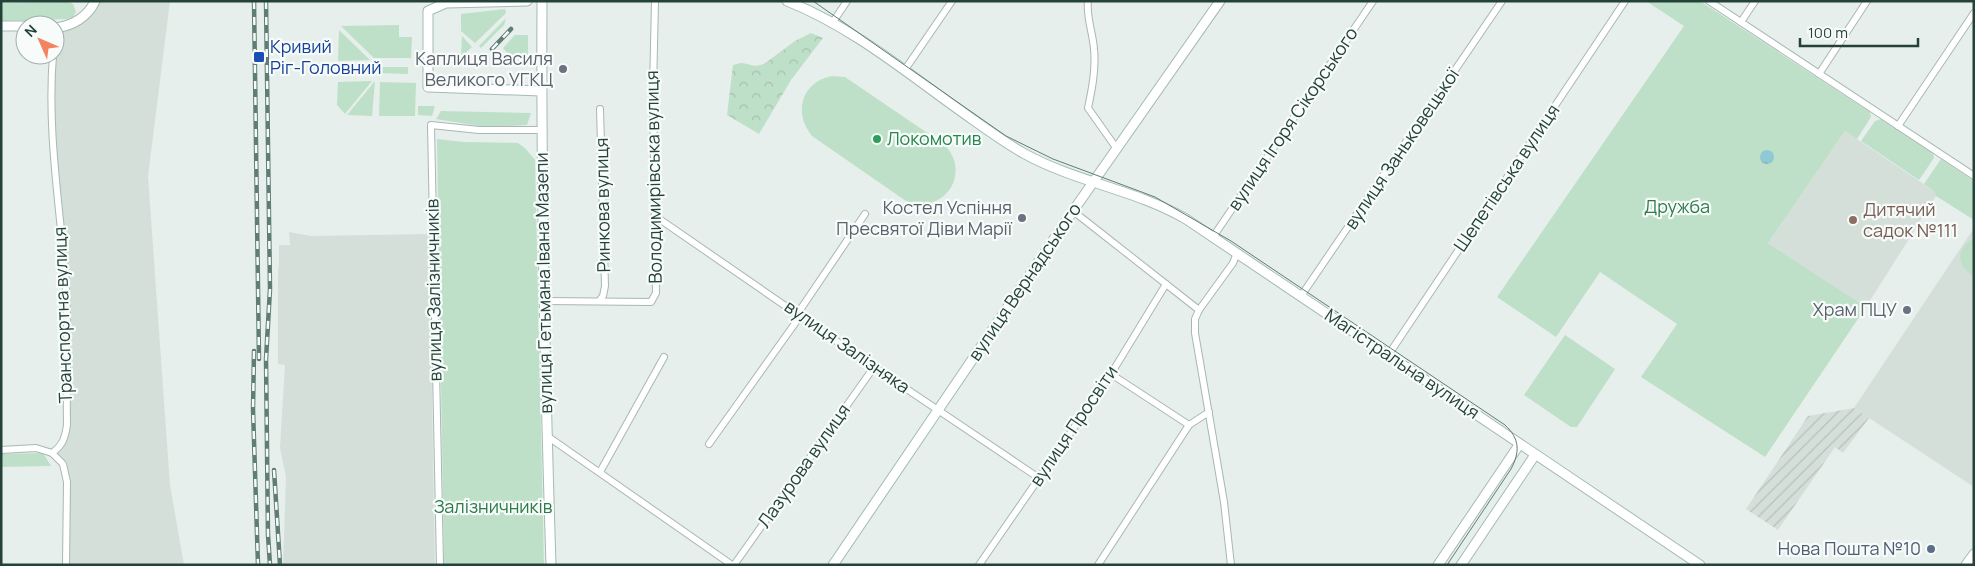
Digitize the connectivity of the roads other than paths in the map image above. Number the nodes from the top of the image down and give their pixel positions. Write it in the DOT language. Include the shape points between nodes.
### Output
graph roads {
  1 [pos="95,1"];
  2 [pos="527,1"];
  3 [pos="542,1"];
  4 [pos="655,1"];
  5 [pos="787,1"];
  6 [pos="848,1"];
  7 [pos="952,1"];
  8 [pos="1088,1"];
  9 [pos="1220,1"];
  10 [pos="1373,1"];
  11 [pos="1502,1"];
  12 [pos="1625,1"];
  13 [pos="1709,1"];
  14 [pos="1755,1"];
  15 [pos="1867,1"];
  16 [pos="1974,13"];
  17 [pos="834,22"];
  18 [pos="1741,22"];
  19 [pos="1,26"];
  20 [pos="15,26"];
  21 [pos="65,26"];
  22 [pos="52,65"];
  23 [pos="904,71"];
  24 [pos="1819,74"];
  25 [pos="541,91"];
  26 [pos="600,109"];
  27 [pos="1898,126"];
  28 [pos="541,130"];
  29 [pos="1117,149"];
  30 [pos="1974,176"];
  31 [pos="1093,183"];
  32 [pos="1073,211"];
  33 [pos="865,214"];
  34 [pos="655,216"];
  35 [pos="1213,237"];
  36 [pos="1237,253"];
  37 [pos="1166,284"];
  38 [pos="1301,296"];
  39 [pos="600,300"];
  40 [pos="544,301"];
  41 [pos="1199,310"];
  42 [pos="799,314"];
  43 [pos="1390,354"];
  44 [pos="664,357"];
  45 [pos="874,367"];
  46 [pos="1111,374"];
  47 [pos="938,410"];
  48 [pos="1209,412"];
  49 [pos="1189,425"];
  50 [pos="547,436"];
  51 [pos="709,444"];
  52 [pos="1519,445"];
  53 [pos="1,450"];
  54 [pos="52,453"];
  55 [pos="1535,455"];
  56 [pos="600,472"];
  57 [pos="1039,478"];
  58 [pos="1974,554"];
  59 [pos="66,565"];
  60 [pos="440,565"];
  61 [pos="551,565"];
  62 [pos="733,565"];
  63 [pos="832,565"];
  64 [pos="979,565"];
  65 [pos="1098,565"];
  66 [pos="1231,565"];
  67 [pos="1438,565"];
  68 [pos="1461,565"];
  69 [pos="1700,565"];
  70 [pos="1966,565"];
  1 -- 21 [label="street" via="88,13"];
  2 -- 25 [label="street" via="446,3 428,11 428,87"];
  3 -- 25 [label="street, вулиця Гетьмана Івана Мазепи"];
  4 -- 34 [label="street, Володимирівська вулиця"];
  5 -- 17 [label="street, Магістральна вулиця"];
  6 -- 17 [label="street"];
  7 -- 23 [label="street"];
  8 -- 29 [label="street" via="1094,49 1094,77 1088,108"];
  9 -- 29 [label="street, вулиця Вернадського"];
  10 -- 35 [label="street, вулиця Ігоря Сікорського"];
  11 -- 38 [label="street, вулиця Заньковецької"];
  12 -- 43 [label="street, Шепетівська вулиця"];
  13 -- 18 [label="street"];
  14 -- 18 [label="street"];
  15 -- 24 [label="street"];
  16 -- 27 [label="street"];
  17 -- 23 [label="street, Магістральна вулиця"];
  18 -- 24 [label="street"];
  19 -- 20 [label="street"];
  22 -- 54 [label="street, Транспортна вулиця" via="51,119 65,274 67,425 65,440"];
  23 -- 31 [label="street, Магістральна вулиця" via="1025,154"];
  24 -- 27 [label="street"];
  25 -- 28 [label="street, вулиця Гетьмана Івана Мазепи"];
  26 -- 39 [label="street, Ринкова вулиця" via="605,292"];
  27 -- 30 [label="street"];
  28 -- 40 [label="street, вулиця Гетьмана Івана Мазепи"];
  28 -- 60 [label="street, вулиця Залізничників" via="479,130 431,125"];
  29 -- 31 [label="street, вулиця Вернадського"];
  31 -- 32 [label="street, вулиця Вернадського"];
  31 -- 35 [label="street, Магістральна вулиця" via="1171,211"];
  32 -- 37 [label="street"];
  32 -- 47 [label="street, вулиця Вернадського"];
  33 -- 42 [label="street"];
  34 -- 39 [label="street, Володимирівська вулиця" via="654,298 651,302"];
  34 -- 42 [label="street, вулиця Залізняка"];
  35 -- 36 [label="street, Магістральна вулиця"];
  36 -- 38 [label="street, Магістральна вулиця"];
  36 -- 41 [label="street"];
  37 -- 41 [label="street"];
  37 -- 46 [label="street, вулиця Просвіти"];
  38 -- 43 [label="street, Магістральна вулиця"];
  39 -- 40 [label="street" via="595,303"];
  40 -- 50 [label="street, вулиця Гетьмана Івана Мазепи"];
  41 -- 48 [label="street" via="1195,318 1195,333"];
  42 -- 45 [label="street, вулиця Залізняка"];
  42 -- 51 [label="street"];
  43 -- 52 [label="street, Магістральна вулиця"];
  44 -- 56 [label="street"];
  45 -- 47 [label="street, вулиця Залізняка"];
  45 -- 62 [label="street, Лазурова вулиця"];
  46 -- 49 [label="street"];
  46 -- 57 [label="street, вулиця Просвіти"];
  47 -- 57 [label="street, вулиця Залізняка"];
  47 -- 63 [label="street, вулиця Вернадського"];
  48 -- 49 [label="street"];
  48 -- 66 [label="street"];
  49 -- 65 [label="street"];
  50 -- 56 [label="street"];
  50 -- 61 [label="street, вулиця Гетьмана Івана Мазепи"];
  52 -- 55 [label="street, Магістральна вулиця"];
  52 -- 67 [label="street"];
  53 -- 54 [label="street" via="36,448"];
  54 -- 59 [label="street" via="63,464 67,482"];
  55 -- 68 [label="street"];
  55 -- 69 [label="street, Магістральна вулиця"];
  56 -- 62 [label="street"];
  57 -- 64 [label="street, вулиця Просвіти"];
  58 -- 70 [label="street"];
}
